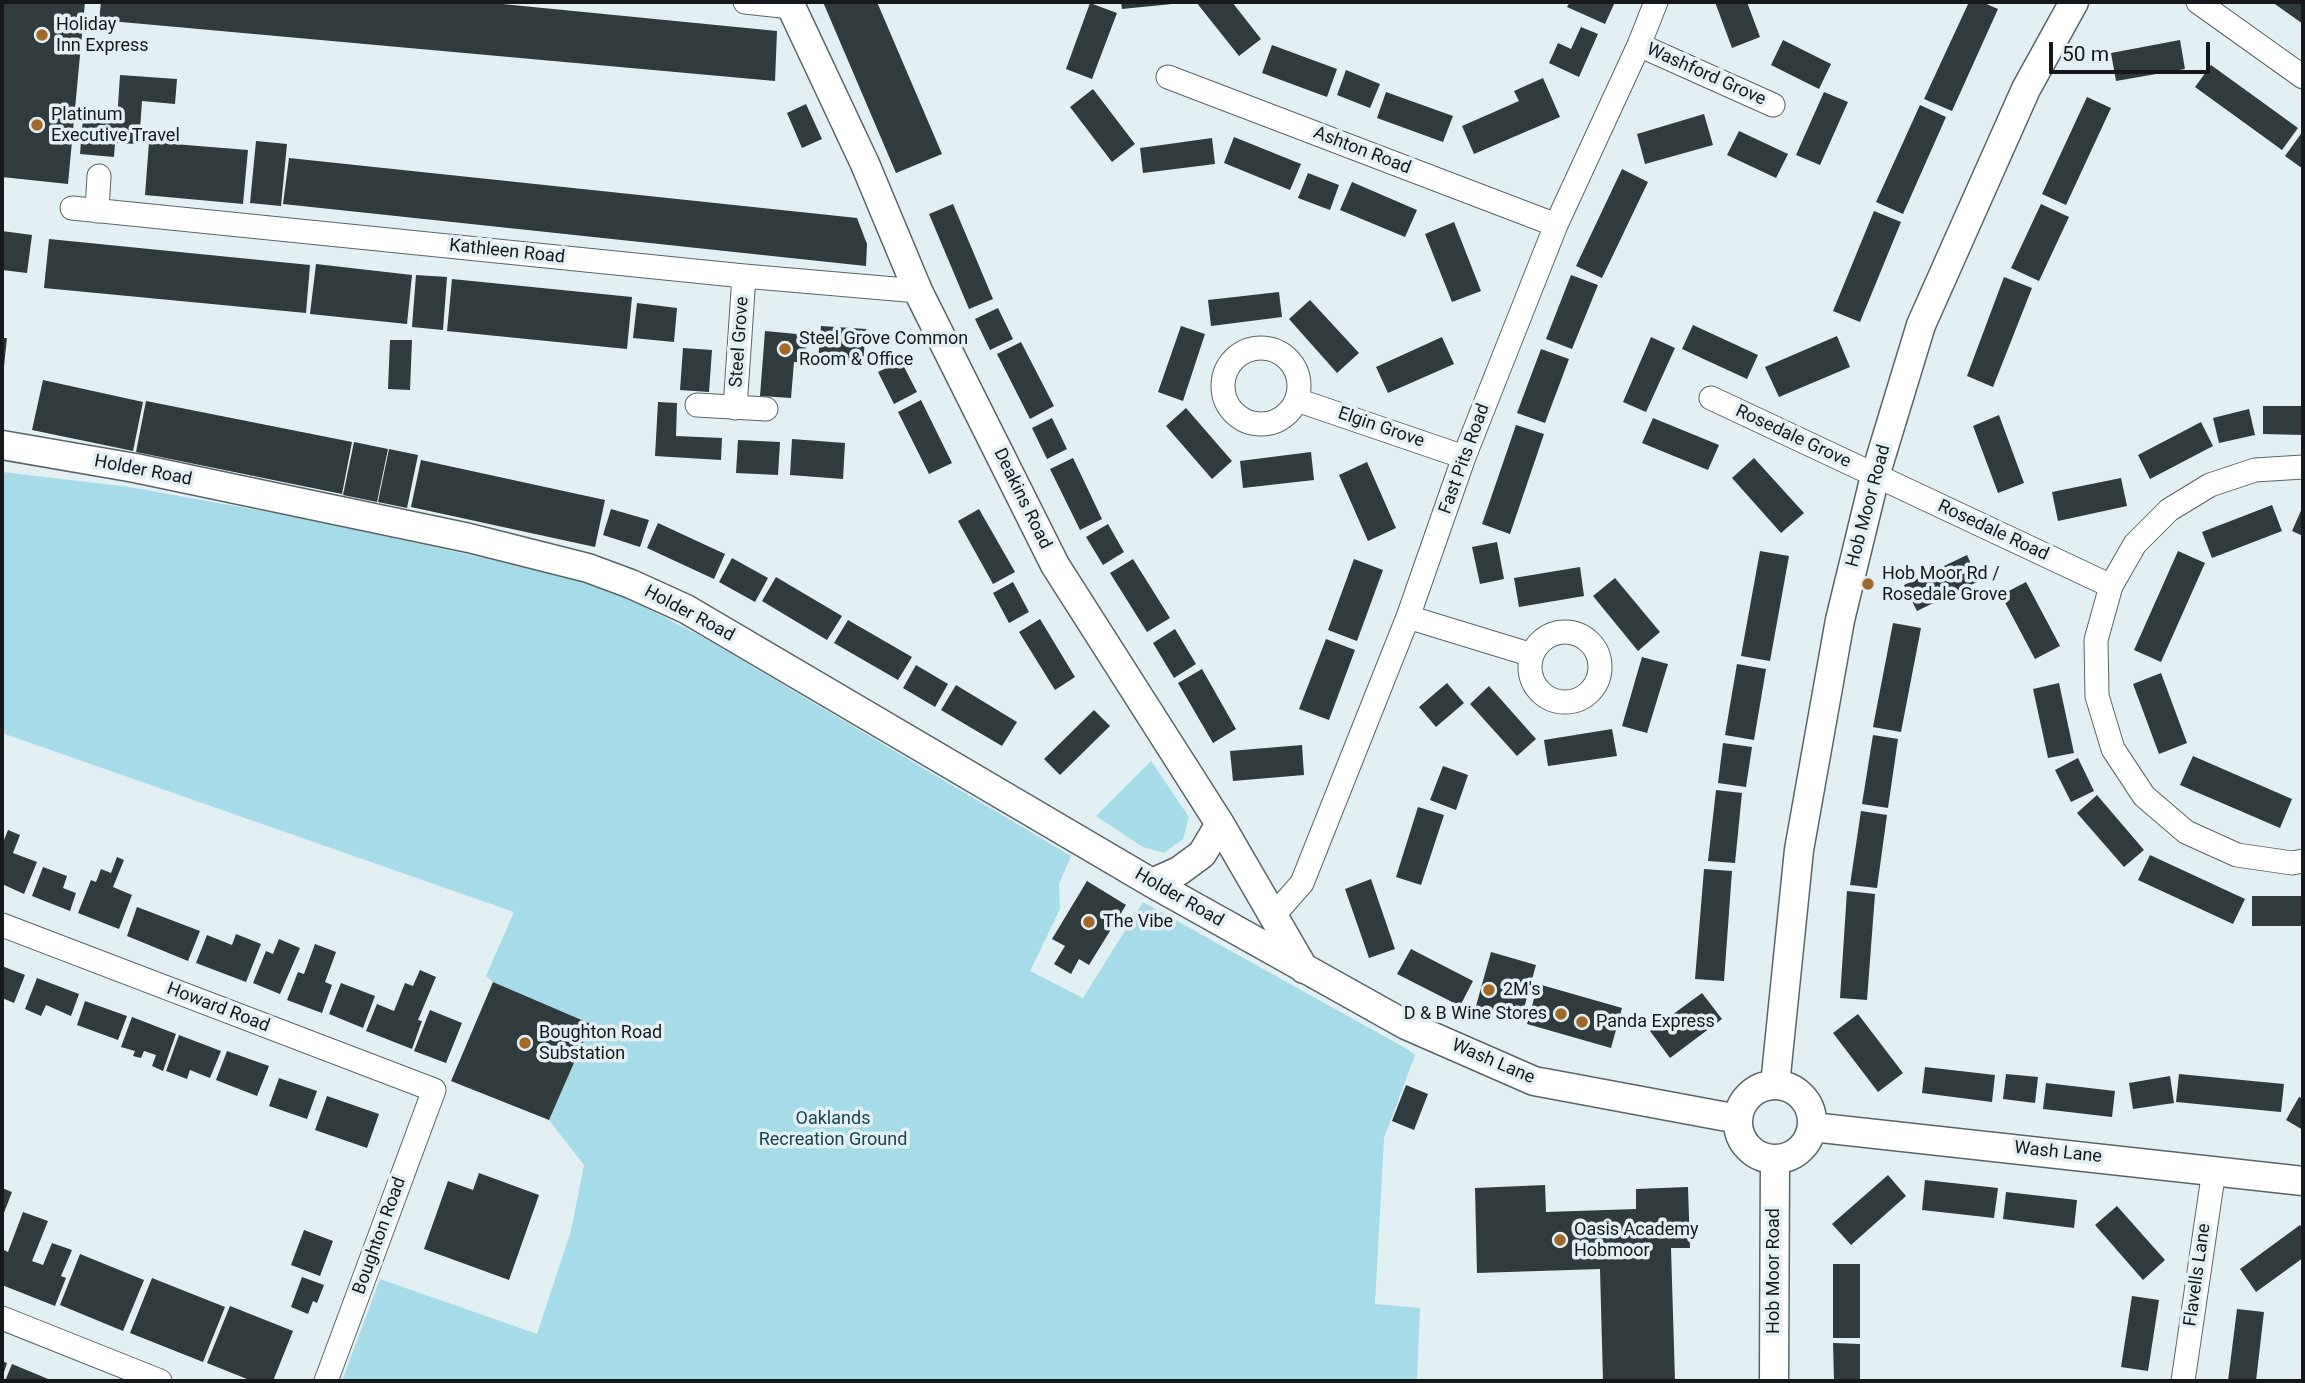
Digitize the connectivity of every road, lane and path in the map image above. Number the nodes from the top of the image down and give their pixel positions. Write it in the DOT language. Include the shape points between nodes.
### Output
graph roads {
  1 [pos="745,2"];
  2 [pos="1656,2"];
  3 [pos="2074,2"];
  4 [pos="2198,2"];
  5 [pos="790,4"];
  6 [pos="1639,45"];
  7 [pos="1168,77"];
  8 [pos="2303,77"];
  9 [pos="1773,105"];
  10 [pos="99,176"];
  11 [pos="72,208"];
  12 [pos="97,211"];
  13 [pos="1556,225"];
  14 [pos="744,276"];
  15 [pos="918,291"];
  16 [pos="1712,398"];
  17 [pos="1297,400"];
  18 [pos="697,405"];
  19 [pos="735,408"];
  20 [pos="766,409"];
  21 [pos="2,445"];
  22 [pos="1464,457"];
  23 [pos="2303,467"];
  24 [pos="1875,476"];
  25 [pos="2110,586"];
  26 [pos="1408,617"];
  27 [pos="1532,655"];
  28 [pos="1220,824"];
  29 [pos="2303,861"];
  30 [pos="1152,883"];
  31 [pos="1274,915"];
  32 [pos="2,926"];
  33 [pos="1304,969"];
  34 [pos="1775,1085"];
  35 [pos="434,1090"];
  36 [pos="1738,1119"];
  37 [pos="1812,1127"];
  38 [pos="1775,1160"];
  39 [pos="2214,1170"];
  40 [pos="2303,1181"];
  41 [pos="2,1318"];
  42 [pos="160,1381"];
  43 [pos="326,1381"];
  44 [pos="1774,1381"];
  45 [pos="2183,1381"];
  1 -- 5 [label="street"];
  2 -- 6 [label="street, Fast Pits Road"];
  3 -- 24 [label="street, Hob Moor Road" via="2026,89 1921,325"];
  4 -- 8 [label="street"];
  5 -- 15 [label="street, Deakins Road" via="865,163"];
  6 -- 9 [label="street, Washford Grove"];
  6 -- 13 [label="street, Fast Pits Road"];
  7 -- 13 [label="street, Ashton Road"];
  10 -- 12 [label="street"];
  11 -- 12 [label="street, Kathleen Road"];
  12 -- 14 [label="street, Kathleen Road"];
  13 -- 22 [label="street, Fast Pits Road"];
  14 -- 15 [label="street, Kathleen Road"];
  14 -- 19 [label="street, Steel Grove"];
  15 -- 28 [label="street, Deakins Road" via="1055,565"];
  16 -- 24 [label="street, Rosedale Grove"];
  17 -- 22 [label="street, Elgin Grove"];
  18 -- 19 [label="street, Steel Grove"];
  19 -- 20 [label="street, Steel Grove"];
  21 -- 30 [label="street, Holder Road" via="469,538 588,568 686,609"];
  22 -- 26 [label="street, Fast Pits Road"];
  23 -- 25 [label="street" via="2255,470 2189,497 2135,544"];
  24 -- 25 [label="street, Rosedale Road"];
  24 -- 34 [label="street, Hob Moor Road" via="1840,620 1799,850"];
  25 -- 29 [label="street" via="2096,640 2097,696 2113,749 2144,796 2186,832 2237,855"];
  26 -- 27 [label="street"];
  26 -- 31 [label="street, Fast Pits Road" via="1302,883"];
  28 -- 30 [label="street" via="1202,854"];
  28 -- 31 [label="street, Deakins Road"];
  30 -- 33 [label="street, Holder Road"];
  31 -- 33 [label="street, Deakins Road"];
  32 -- 35 [label="street, Howard Road"];
  33 -- 36 [label="street, Wash Lane" via="1406,1025 1534,1081"];
  34 -- 36 [label="street" via="1752,1093"];
  34 -- 37 [label="street" via="1802,1097"];
  35 -- 43 [label="street, Boughton Road"];
  36 -- 38 [label="street" via="1748,1149"];
  37 -- 38 [label="street" via="1797,1153"];
  37 -- 39 [label="street, Wash Lane"];
  38 -- 44 [label="street, Hob Moor Road"];
  39 -- 40 [label="street, Wash Lane"];
  39 -- 45 [label="street, Flavells Lane"];
  41 -- 42 [label="street"];
}
